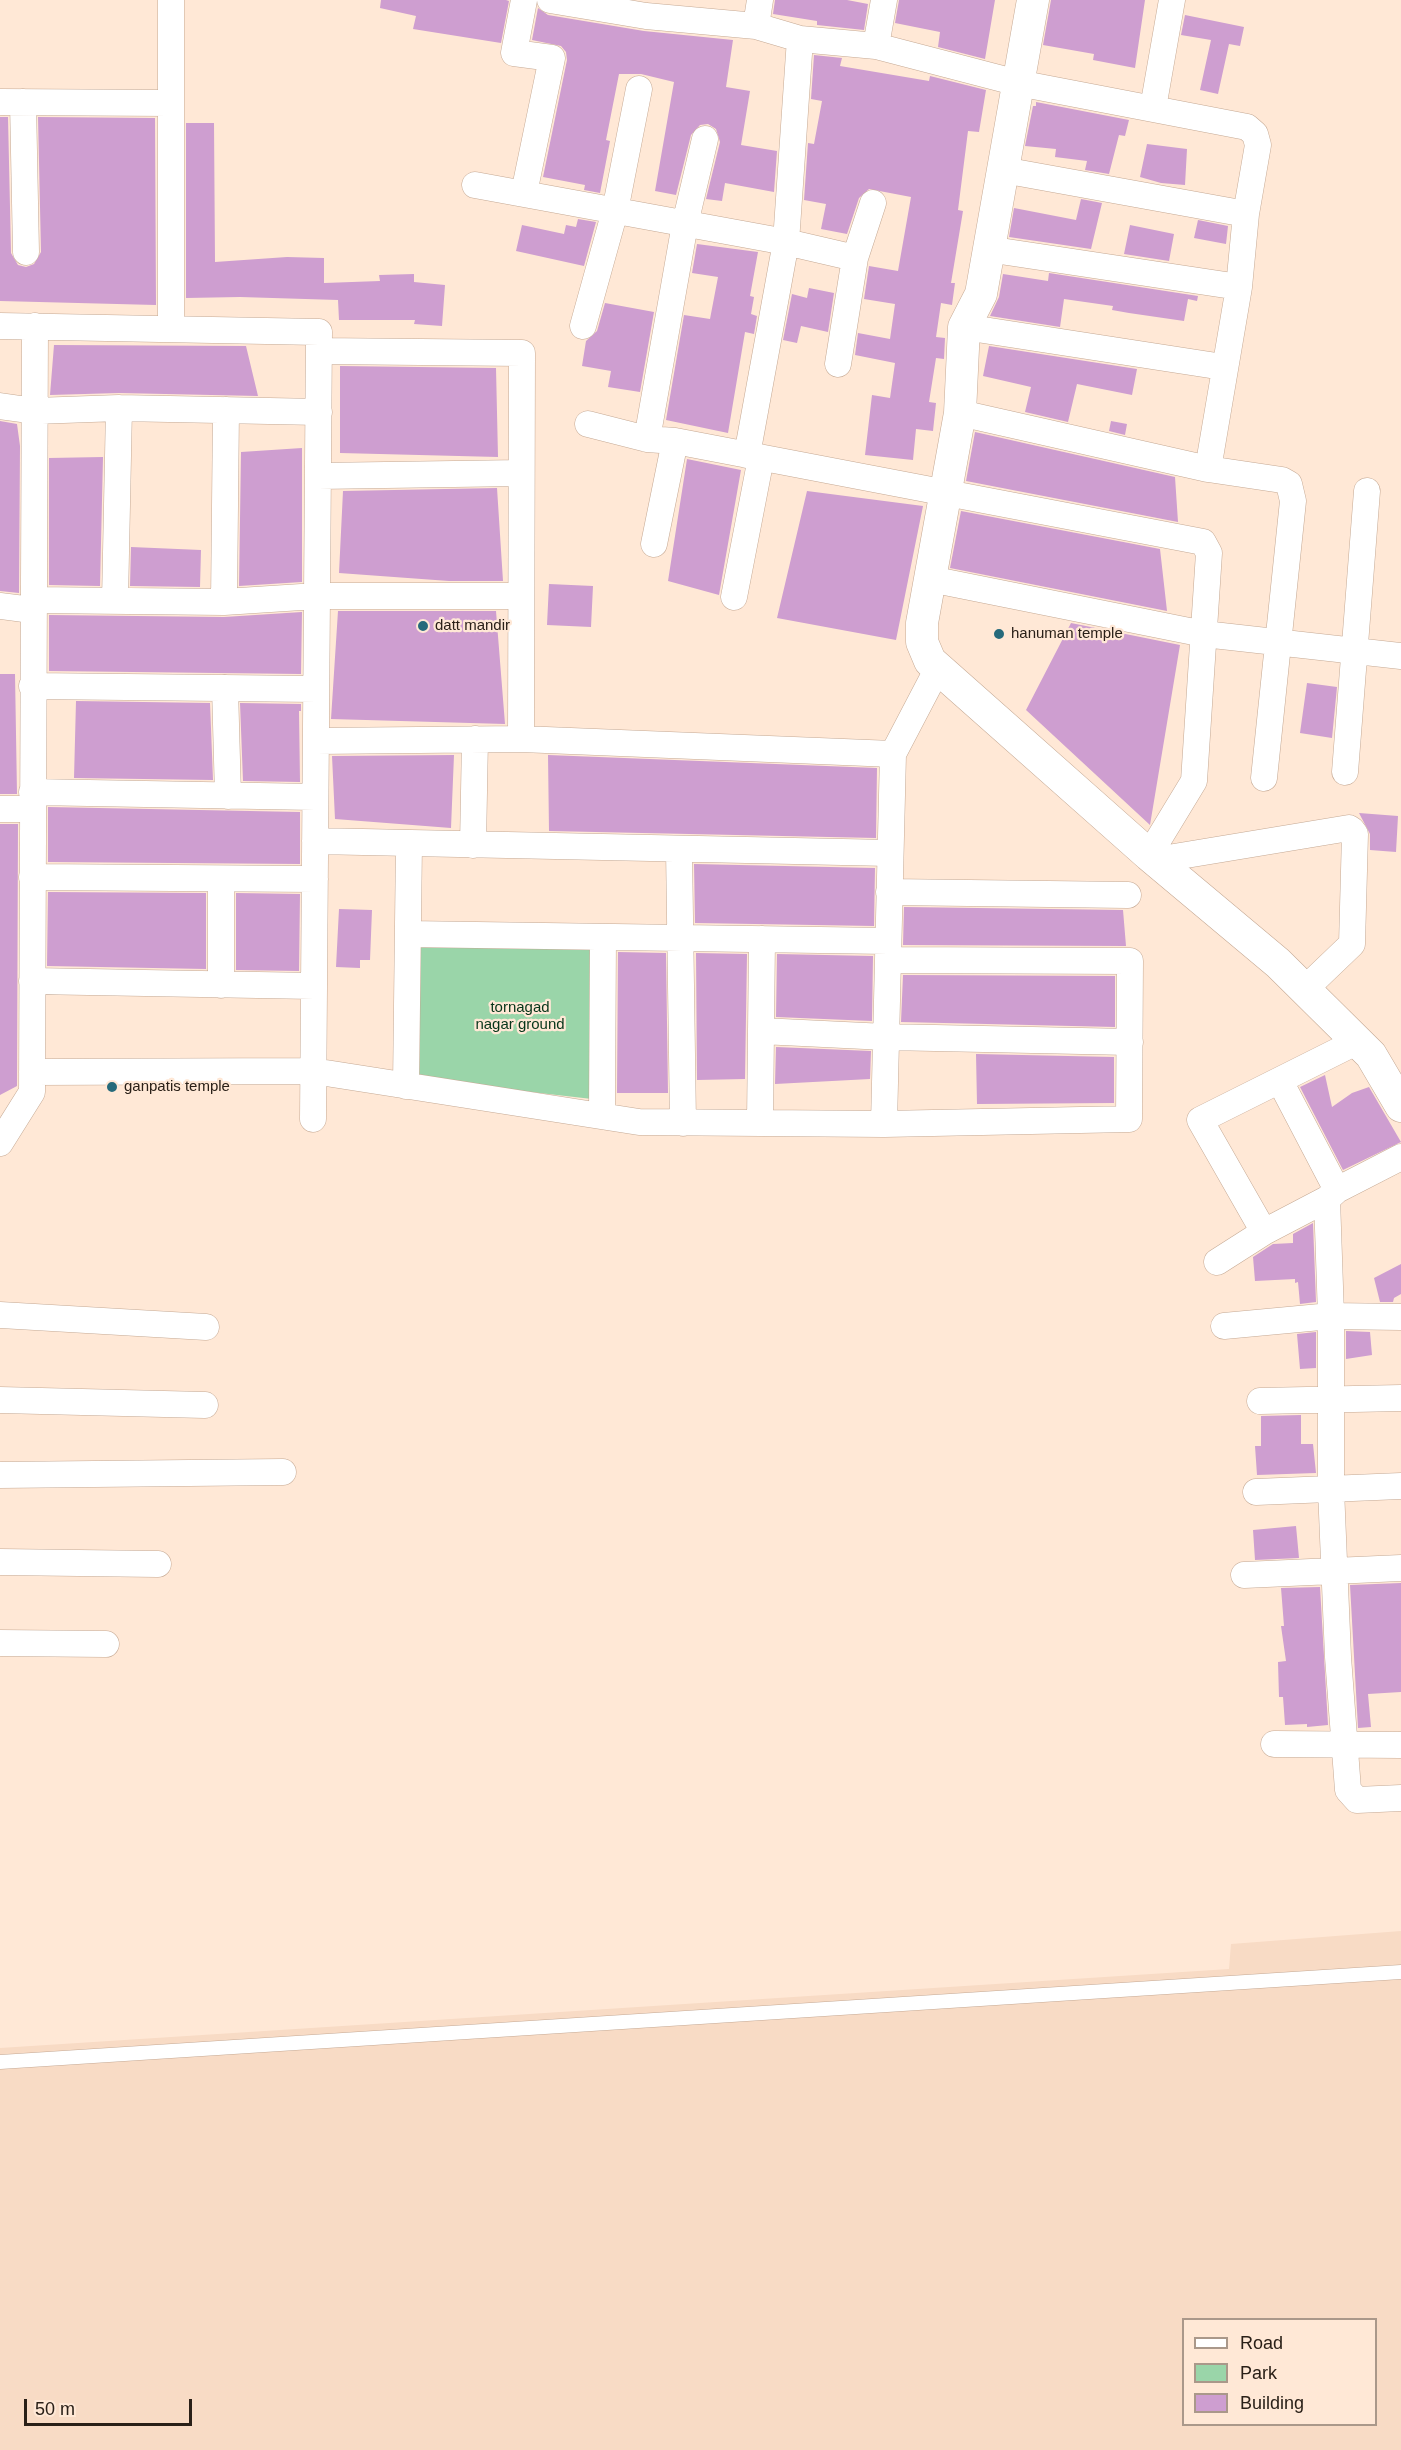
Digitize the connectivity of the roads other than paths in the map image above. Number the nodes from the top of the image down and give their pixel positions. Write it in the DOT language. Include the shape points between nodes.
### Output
graph roads {
  1 [pos="171,0"];
  2 [pos="524,0"];
  3 [pos="550,0"];
  4 [pos="760,0"];
  5 [pos="884,0"];
  6 [pos="1033,0"];
  7 [pos="1172,0"];
  8 [pos="647,8"];
  9 [pos="756,26"];
  10 [pos="800,39"];
  11 [pos="876,46"];
  12 [pos="1018,83"];
  13 [pos="639,89"];
  14 [pos="12,102"];
  15 [pos="170,103"];
  16 [pos="1153,108"];
  17 [pos="705,139"];
  18 [pos="1003,170"];
  19 [pos="475,185"];
  20 [pos="524,193"];
  21 [pos="873,203"];
  22 [pos="615,211"];
  23 [pos="1246,214"];
  24 [pos="685,224"];
  25 [pos="786,242"];
  26 [pos="987,249"];
  27 [pos="26,252"];
  28 [pos="855,258"];
  29 [pos="1239,286"];
  30 [pos="0,326"];
  31 [pos="584,326"];
  32 [pos="35,327"];
  33 [pos="964,327"];
  34 [pos="171,329"];
  35 [pos="319,351"];
  36 [pos="838,364"];
  37 [pos="1223,367"];
  38 [pos="0,406"];
  39 [pos="119,408"];
  40 [pos="226,410"];
  41 [pos="35,411"];
  42 [pos="319,412"];
  43 [pos="960,413"];
  44 [pos="588,424"];
  45 [pos="648,439"];
  46 [pos="675,441"];
  47 [pos="754,456"];
  48 [pos="1208,469"];
  49 [pos="521,473"];
  50 [pos="318,476"];
  51 [pos="1366,491"];
  52 [pos="945,493"];
  53 [pos="654,544"];
  54 [pos="930,579"];
  55 [pos="317,596"];
  56 [pos="520,597"];
  57 [pos="734,597"];
  58 [pos="115,601"];
  59 [pos="224,602"];
  60 [pos="32,605"];
  61 [pos="0,606"];
  62 [pos="1204,634"];
  63 [pos="1278,641"];
  64 [pos="1355,650"];
  65 [pos="1401,656"];
  66 [pos="938,668"];
  67 [pos="32,686"];
  68 [pos="225,688"];
  69 [pos="316,689"];
  70 [pos="475,739"];
  71 [pos="521,739"];
  72 [pos="316,741"];
  73 [pos="893,754"];
  74 [pos="1345,772"];
  75 [pos="1264,778"];
  76 [pos="228,796"];
  77 [pos="315,797"];
  78 [pos="32,801"];
  79 [pos="0,808"];
  80 [pos="315,841"];
  81 [pos="408,843"];
  82 [pos="473,844"];
  83 [pos="679,849"];
  84 [pos="890,853"];
  85 [pos="1153,857"];
  86 [pos="32,877"];
  87 [pos="221,879"];
  88 [pos="315,879"];
  89 [pos="889,892"];
  90 [pos="1128,895"];
  91 [pos="408,934"];
  92 [pos="603,937"];
  93 [pos="680,938"];
  94 [pos="762,939"];
  95 [pos="888,951"];
  96 [pos="32,981"];
  97 [pos="221,985"];
  98 [pos="314,986"];
  99 [pos="1305,989"];
  100 [pos="761,1031"];
  101 [pos="886,1037"];
  102 [pos="1130,1041"];
  103 [pos="1358,1041"];
  104 [pos="313,1071"];
  105 [pos="32,1072"];
  106 [pos="1280,1081"];
  107 [pos="406,1086"];
  108 [pos="1401,1106"];
  109 [pos="602,1116"];
  110 [pos="313,1119"];
  111 [pos="683,1123"];
  112 [pos="760,1123"];
  113 [pos="884,1124"];
  114 [pos="0,1143"];
  115 [pos="1401,1157"];
  116 [pos="1332,1194"];
  117 [pos="1264,1232"];
  118 [pos="1217,1262"];
  119 [pos="0,1316"];
  120 [pos="1331,1316"];
  121 [pos="1401,1317"];
  122 [pos="1224,1326"];
  123 [pos="206,1327"];
  124 [pos="1401,1398"];
  125 [pos="0,1400"];
  126 [pos="1260,1401"];
  127 [pos="1330,1401"];
  128 [pos="205,1405"];
  129 [pos="283,1472"];
  130 [pos="0,1475"];
  131 [pos="1401,1486"];
  132 [pos="1331,1489"];
  133 [pos="1256,1492"];
  134 [pos="0,1562"];
  135 [pos="158,1564"];
  136 [pos="1401,1568"];
  137 [pos="1336,1570"];
  138 [pos="1244,1575"];
  139 [pos="0,1643"];
  140 [pos="105,1644"];
  141 [pos="1274,1744"];
  142 [pos="1342,1744"];
  143 [pos="1401,1745"];
  144 [pos="1401,1798"];
  145 [pos="1401,1972"];
  146 [pos="0,2062"];
  1 -- 15 [label="street"];
  2 -- 20 [label="street" via="514,53 552,58"];
  3 -- 8 [label="street"];
  4 -- 9 [label="street"];
  5 -- 11 [label="street"];
  6 -- 12 [label="street"];
  7 -- 16 [label="street"];
  8 -- 9 [label="street"];
  9 -- 10 [label="street"];
  10 -- 11 [label="street"];
  10 -- 25 [label="street"];
  11 -- 12 [label="street"];
  12 -- 16 [label="street"];
  12 -- 18 [label="street"];
  13 -- 22 [label="street"];
  14 -- 15 [label="street"];
  14 -- 27 [label="street"];
  15 -- 34 [label="street"];
  16 -- 23 [label="street" via="1247,127 1254,134 1258,145"];
  17 -- 24 [label="street"];
  18 -- 23 [label="street"];
  18 -- 26 [label="street"];
  19 -- 20 [label="street"];
  20 -- 22 [label="street"];
  21 -- 28 [label="street"];
  22 -- 24 [label="street"];
  22 -- 31 [label="street"];
  23 -- 29 [label="street"];
  24 -- 25 [label="street"];
  24 -- 45 [label="street"];
  25 -- 28 [label="street"];
  25 -- 47 [label="street"];
  26 -- 29 [label="street"];
  26 -- 33 [label="street" via="981,294"];
  28 -- 36 [label="street"];
  29 -- 37 [label="street"];
  30 -- 32 [label="street"];
  32 -- 34 [label="street"];
  32 -- 41 [label="street"];
  33 -- 37 [label="street"];
  33 -- 43 [label="street"];
  34 -- 35 [label="street" via="320,332"];
  35 -- 42 [label="street"];
  35 -- 49 [label="street" via="522,353"];
  37 -- 48 [label="street"];
  38 -- 41 [label="street"];
  39 -- 40 [label="street"];
  39 -- 41 [label="street"];
  39 -- 58 [label="street"];
  40 -- 42 [label="street"];
  40 -- 59 [label="street"];
  41 -- 60 [label="street"];
  42 -- 50 [label="street"];
  43 -- 48 [label="street"];
  43 -- 52 [label="street"];
  44 -- 45 [label="street"];
  45 -- 46 [label="street"];
  46 -- 47 [label="street"];
  46 -- 53 [label="street"];
  47 -- 52 [label="street"];
  47 -- 57 [label="street"];
  48 -- 63 [label="street" via="1282,480 1292,489"];
  49 -- 50 [label="street"];
  49 -- 56 [label="street"];
  50 -- 55 [label="street"];
  51 -- 64 [label="street"];
  52 -- 54 [label="street"];
  52 -- 62 [label="street" via="1203,543 1209,553"];
  54 -- 62 [label="street"];
  54 -- 66 [label="street" via="922,642 930,661"];
  55 -- 56 [label="street"];
  55 -- 59 [label="street"];
  55 -- 69 [label="street"];
  56 -- 71 [label="street"];
  58 -- 59 [label="street"];
  58 -- 60 [label="street"];
  60 -- 61 [label="street"];
  60 -- 67 [label="street"];
  62 -- 63 [label="street"];
  62 -- 85 [label="street" via="1194,781"];
  63 -- 64 [label="street"];
  63 -- 75 [label="street"];
  64 -- 65 [label="street"];
  64 -- 74 [label="street"];
  66 -- 73 [label="street"];
  66 -- 85 [label="street"];
  67 -- 68 [label="street"];
  67 -- 78 [label="street"];
  68 -- 69 [label="street"];
  68 -- 76 [label="street"];
  69 -- 72 [label="street"];
  70 -- 71 [label="street"];
  70 -- 72 [label="street"];
  70 -- 82 [label="street"];
  71 -- 73 [label="street"];
  72 -- 77 [label="street"];
  73 -- 84 [label="street"];
  76 -- 77 [label="street"];
  76 -- 78 [label="street"];
  77 -- 80 [label="street"];
  78 -- 79 [label="street"];
  78 -- 86 [label="street"];
  80 -- 81 [label="street"];
  80 -- 88 [label="street"];
  81 -- 82 [label="street"];
  81 -- 91 [label="street"];
  82 -- 83 [label="street"];
  83 -- 84 [label="street"];
  83 -- 93 [label="street"];
  84 -- 89 [label="street"];
  85 -- 99 [label="street"];
  85 -- 99 [label="street" via="1352,830 1352,944"];
  86 -- 87 [label="street"];
  86 -- 96 [label="street"];
  87 -- 88 [label="street"];
  87 -- 97 [label="street"];
  88 -- 98 [label="street"];
  89 -- 90 [label="street"];
  89 -- 95 [label="street"];
  91 -- 92 [label="street"];
  91 -- 107 [label="street"];
  92 -- 93 [label="street"];
  92 -- 109 [label="street"];
  93 -- 94 [label="street"];
  93 -- 111 [label="street"];
  94 -- 95 [label="street"];
  94 -- 100 [label="street"];
  95 -- 101 [label="street"];
  95 -- 102 [label="street" via="1130,962"];
  96 -- 97 [label="street"];
  96 -- 105 [label="street"];
  97 -- 98 [label="street"];
  98 -- 104 [label="street"];
  99 -- 103 [label="street"];
  100 -- 101 [label="street"];
  100 -- 112 [label="street"];
  101 -- 102 [label="street"];
  101 -- 113 [label="street"];
  102 -- 113 [label="street" via="1130,1119"];
  103 -- 106 [label="street"];
  103 -- 108 [label="street" via="1371,1055"];
  104 -- 105 [label="street"];
  104 -- 107 [label="street"];
  104 -- 110 [label="street"];
  105 -- 114 [label="street" via="32,1092"];
  106 -- 116 [label="street"];
  106 -- 117 [label="street" via="1200,1120"];
  107 -- 109 [label="street"];
  109 -- 111 [label="street"];
  111 -- 112 [label="street"];
  112 -- 113 [label="street"];
  115 -- 116 [label="street"];
  116 -- 117 [label="street"];
  116 -- 120 [label="street"];
  117 -- 118 [label="street"];
  119 -- 123 [label="street"];
  120 -- 121 [label="street"];
  120 -- 122 [label="street"];
  120 -- 127 [label="street"];
  124 -- 127 [label="street"];
  125 -- 128 [label="street"];
  126 -- 127 [label="street"];
  127 -- 132 [label="street"];
  129 -- 130 [label="street"];
  131 -- 132 [label="street"];
  132 -- 133 [label="street"];
  132 -- 137 [label="street"];
  134 -- 135 [label="street"];
  136 -- 137 [label="street"];
  137 -- 138 [label="street"];
  137 -- 142 [label="street"];
  139 -- 140 [label="street"];
  141 -- 142 [label="street"];
  142 -- 143 [label="street"];
  142 -- 144 [label="street" via="1351,1796 1357,1800"];
  145 -- 146 [label="lane"];
}
